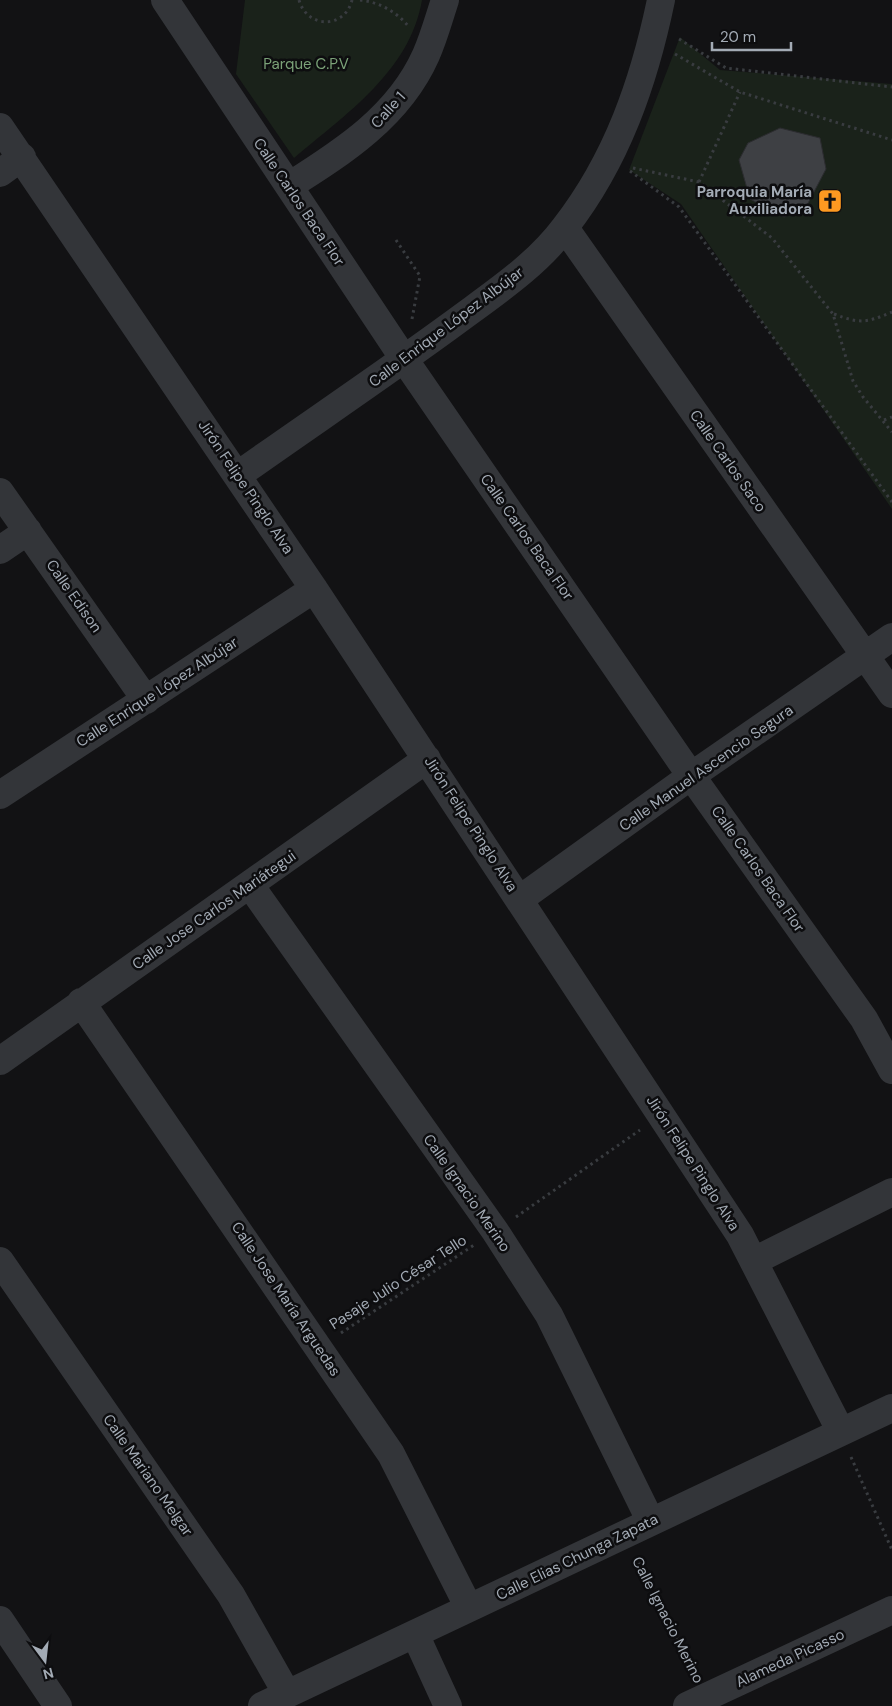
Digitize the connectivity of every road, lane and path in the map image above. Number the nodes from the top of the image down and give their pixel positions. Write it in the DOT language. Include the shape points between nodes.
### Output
graph roads {
  1 [pos="165,0"];
  2 [pos="299,0"];
  3 [pos="352,0"];
  4 [pos="360,0"];
  5 [pos="445,0"];
  6 [pos="657,22"];
  7 [pos="426,56"];
  8 [pos="892,87"];
  9 [pos="740,92"];
  10 [pos="0,127"];
  11 [pos="892,140"];
  12 [pos="22,157"];
  13 [pos="0,174"];
  14 [pos="698,182"];
  15 [pos="289,186"];
  16 [pos="565,228"];
  17 [pos="396,240"];
  18 [pos="892,312"];
  19 [pos="833,314"];
  20 [pos="404,359"];
  21 [pos="892,417"];
  22 [pos="884,420"];
  23 [pos="892,432"];
  24 [pos="238,474"];
  25 [pos="0,492"];
  26 [pos="892,502"];
  27 [pos="28,531"];
  28 [pos="0,550"];
  29 [pos="314,588"];
  30 [pos="892,638"];
  31 [pos="866,657"];
  32 [pos="892,694"];
  33 [pos="146,700"];
  34 [pos="427,758"];
  35 [pos="692,776"];
  36 [pos="0,795"];
  37 [pos="250,885"];
  38 [pos="520,899"];
  39 [pos="81,1002"];
  40 [pos="0,1061"];
  41 [pos="892,1070"];
  42 [pos="662,1115"];
  43 [pos="892,1192"];
  44 [pos="495,1231"];
  45 [pos="0,1261"];
  46 [pos="754,1261"];
  47 [pos="320,1347"];
  48 [pos="892,1408"];
  49 [pos="841,1432"];
  50 [pos="650,1522"];
  51 [pos="625,1535"];
  52 [pos="892,1550"];
  53 [pos="470,1608"];
  54 [pos="892,1610"];
  55 [pos="0,1620"];
  56 [pos="415,1634"];
  57 [pos="287,1694"];
  58 [pos="697,1702"];
  59 [pos="58,1706"];
  60 [pos="262,1706"];
  61 [pos="448,1706"];
  1 -- 15 [label="street, Calle Carlos Baca Flor"];
  2 -- 3 [label="path" via="304,12 324,23 346,14"];
  4 -- 7 [label="path" via="384,7 402,19"];
  5 -- 7 [label="street, Calle 1"];
  6 -- 8 [label="path" via="726,68"];
  6 -- 9 [label="path"];
  6 -- 16 [label="street, Calle Enrique López Albújar" via="640,84 608,163"];
  7 -- 15 [label="street, Calle 1" via="400,100 368,132"];
  9 -- 11 [label="path"];
  9 -- 14 [label="path"];
  10 -- 12 [label="street, Jirón Felipe Pinglo Alva"];
  12 -- 13 [label="street"];
  12 -- 24 [label="street, Jirón Felipe Pinglo Alva"];
  14 -- 19 [label="path" via="772,238"];
  14 -- 26 [label="path" via="623,166 678,207"];
  15 -- 20 [label="street, Calle Carlos Baca Flor"];
  16 -- 20 [label="street, Calle Enrique López Albújar" via="518,275"];
  16 -- 31 [label="street, Calle Carlos Saco"];
  17 -- 20 [label="path" via="420,276"];
  18 -- 19 [label="path" via="870,322 856,322"];
  19 -- 22 [label="path" via="854,381 863,398"];
  20 -- 24 [label="street, Calle Enrique López Albújar"];
  20 -- 35 [label="street, Calle Carlos Baca Flor"];
  21 -- 22 [label="path"];
  22 -- 23 [label="path"];
  24 -- 29 [label="street, Jirón Felipe Pinglo Alva"];
  25 -- 27 [label="street, Calle Edison"];
  27 -- 28 [label="street"];
  27 -- 33 [label="street, Calle Edison"];
  29 -- 33 [label="street, Calle Enrique López Albújar"];
  29 -- 34 [label="street, Jirón Felipe Pinglo Alva"];
  30 -- 31 [label="street, Calle Manuel Ascencio Segura"];
  31 -- 32 [label="street, Calle Carlos Saco"];
  31 -- 35 [label="street, Calle Manuel Ascencio Segura"];
  33 -- 36 [label="street, Calle Enrique López Albújar"];
  34 -- 37 [label="street, Calle Jose Carlos Mariátegui"];
  34 -- 38 [label="street, Jirón Felipe Pinglo Alva"];
  35 -- 38 [label="street, Calle Manuel Ascencio Segura"];
  35 -- 41 [label="street, Calle Carlos Baca Flor" via="864,1019"];
  37 -- 39 [label="street, Calle Jose Carlos Mariátegui"];
  37 -- 44 [label="street, Calle Ignacio Merino"];
  38 -- 42 [label="street, Jirón Felipe Pinglo Alva"];
  39 -- 40 [label="street, Calle Jose Carlos Mariátegui"];
  39 -- 47 [label="street, Calle Jose María Arguedas"];
  42 -- 44 [label="path, Pasaje Julio César Tello"];
  42 -- 46 [label="street, Jirón Felipe Pinglo Alva"];
  43 -- 46 [label="street"];
  44 -- 47 [label="path, Pasaje Julio César Tello"];
  44 -- 50 [label="street, Calle Ignacio Merino" via="549,1315"];
  45 -- 57 [label="street, Calle Mariano Melgar" via="231,1595"];
  46 -- 49 [label="street, Jirón Felipe Pinglo Alva"];
  47 -- 53 [label="street, Calle Jose María Arguedas" via="392,1454"];
  48 -- 49 [label="street, Calle Elias Chunga Zapata"];
  49 -- 50 [label="street, Calle Elias Chunga Zapata"];
  49 -- 52 [label="path"];
  50 -- 51 [label="street, Calle Elias Chunga Zapata"];
  51 -- 53 [label="street, Calle Elias Chunga Zapata"];
  51 -- 58 [label="path, Calle Ignacio Merino"];
  53 -- 56 [label="street, Calle Elias Chunga Zapata"];
  54 -- 58 [label="street, Alameda Picasso"];
  55 -- 59 [label="street"];
  56 -- 57 [label="street, Calle Elias Chunga Zapata"];
  56 -- 61 [label="street"];
  57 -- 60 [label="street, Calle Elias Chunga Zapata"];
}
